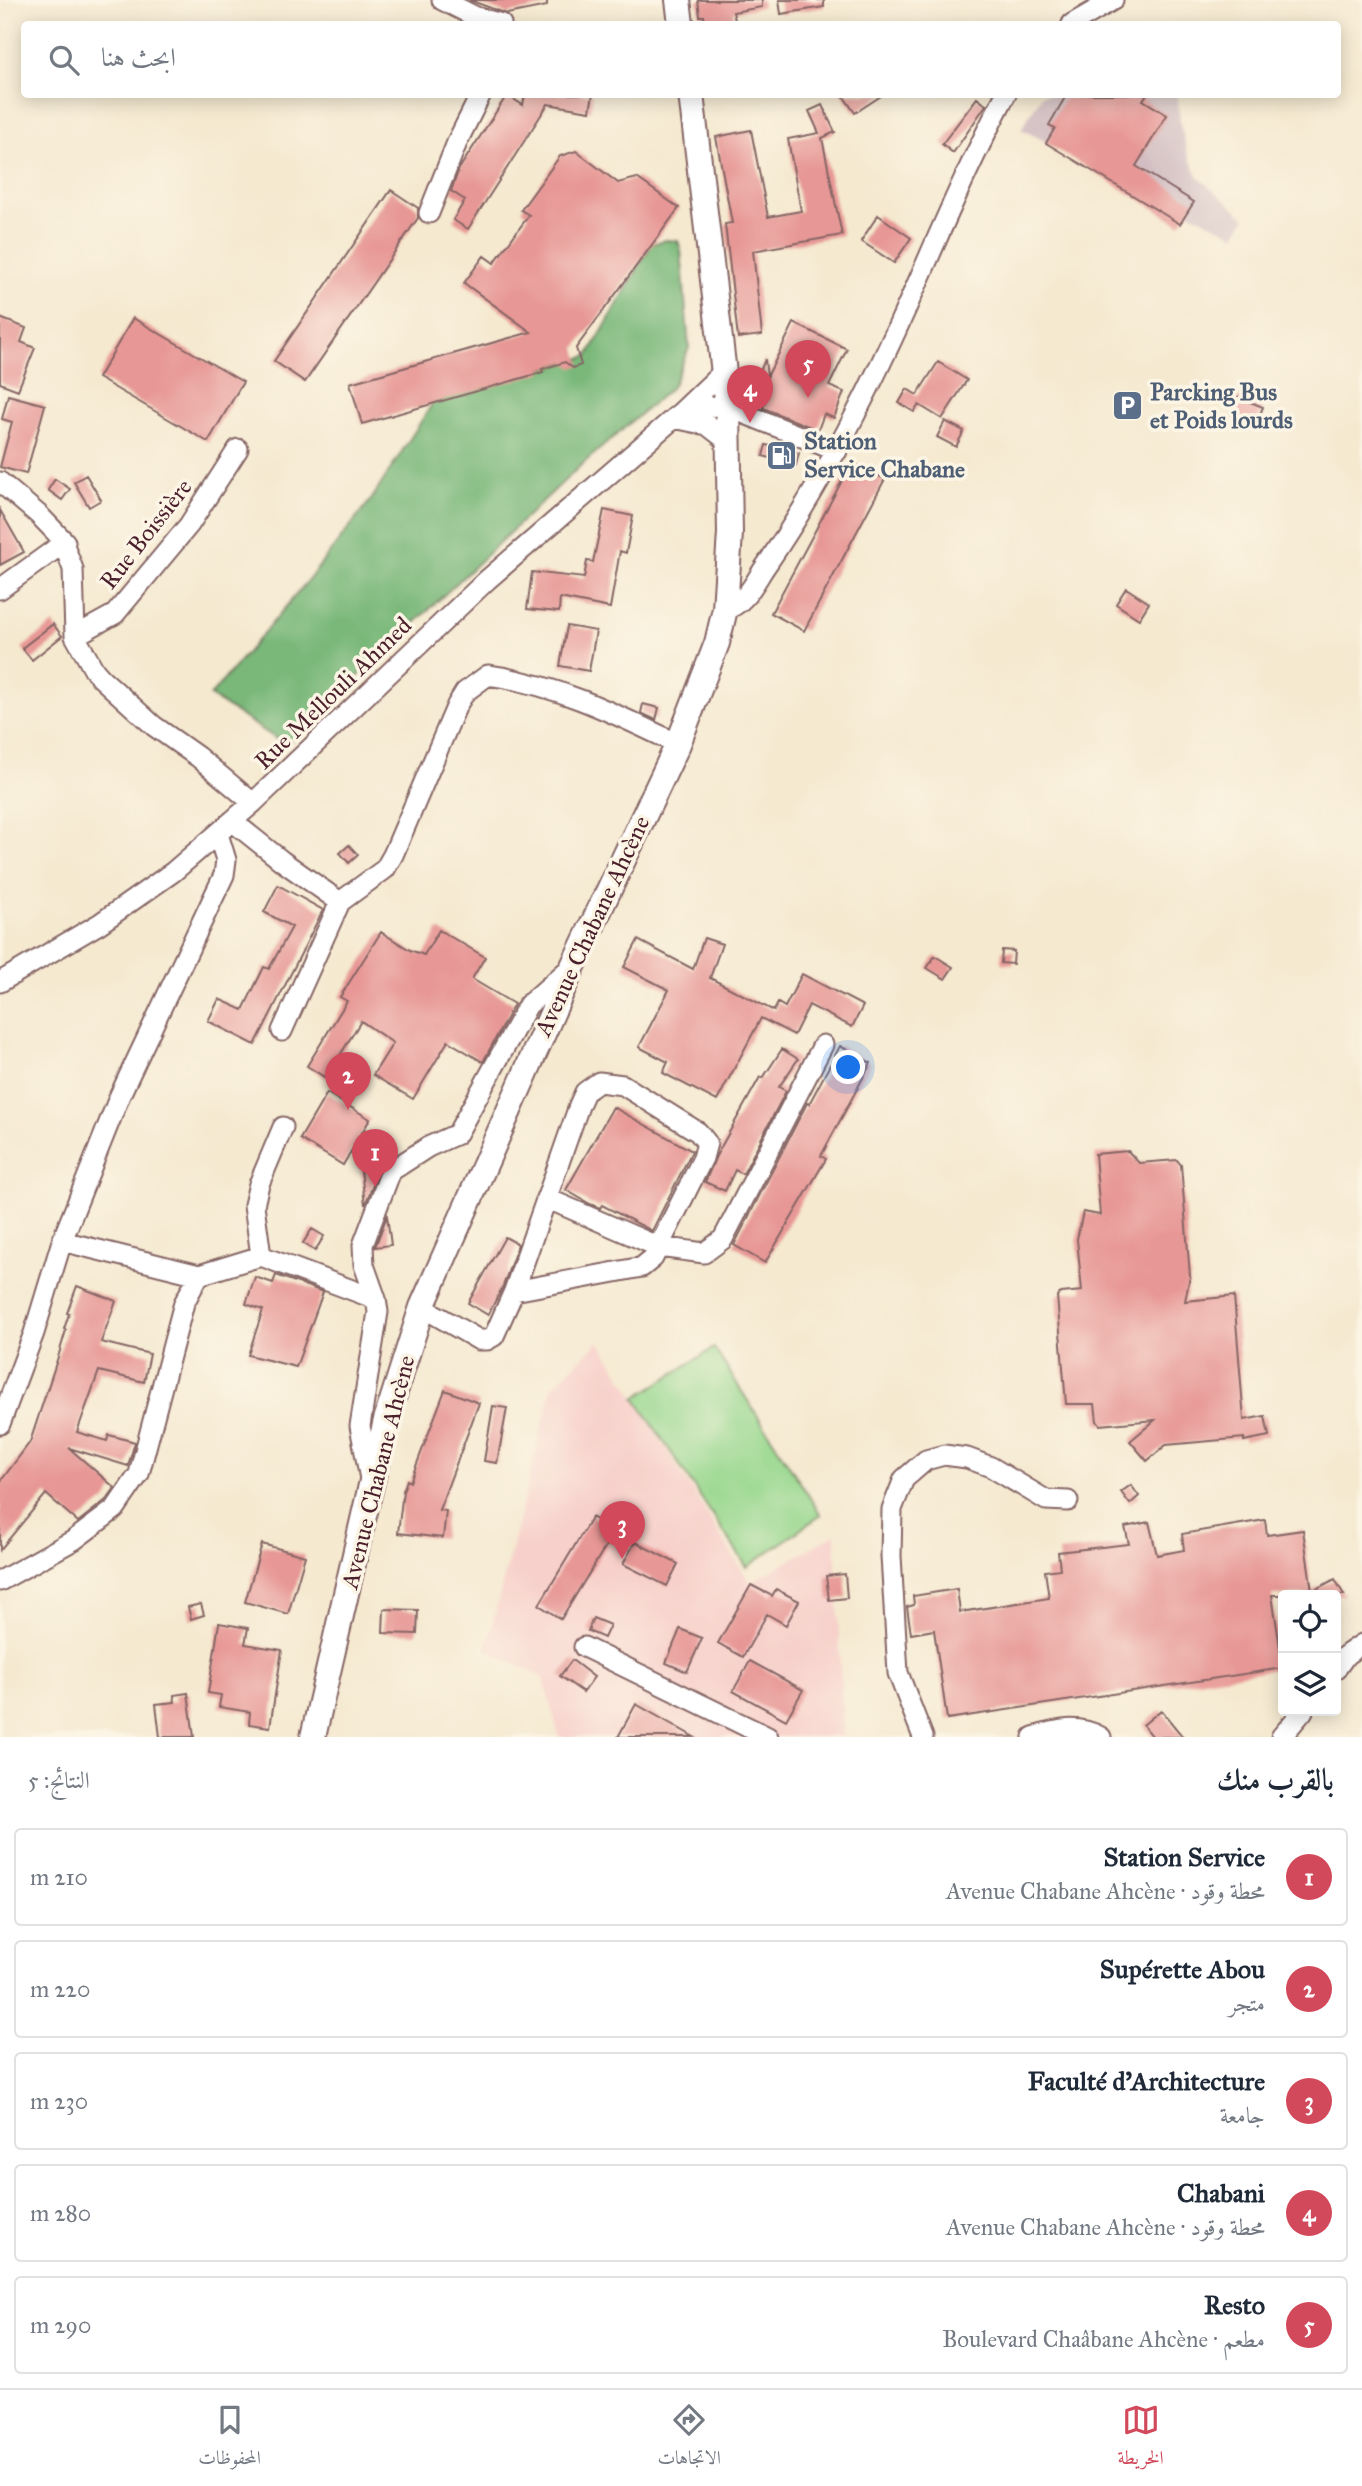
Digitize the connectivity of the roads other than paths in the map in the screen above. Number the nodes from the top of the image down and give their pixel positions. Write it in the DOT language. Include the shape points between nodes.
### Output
graph roads {
  1 [pos="442,0"];
  2 [pos="678,0"];
  3 [pos="1113,0"];
  4 [pos="488,21"];
  5 [pos="681,21"];
  6 [pos="1077,21"];
  7 [pos="479,98"];
  8 [pos="691,98"];
  9 [pos="1004,98"];
  10 [pos="429,213"];
  11 [pos="722,360"];
  12 [pos="728,407"];
  13 [pos="677,416"];
  14 [pos="729,442"];
  15 [pos="238,449"];
  16 [pos="837,450"];
  17 [pos="2,487"];
  18 [pos="65,542"];
  19 [pos="0,589"];
  20 [pos="725,609"];
  21 [pos="75,636"];
  22 [pos="678,744"];
  23 [pos="253,803"];
  24 [pos="225,827"];
  25 [pos="340,902"];
  26 [pos="573,965"];
  27 [pos="0,982"];
  28 [pos="282,1031"];
  29 [pos="823,1045"];
  30 [pos="283,1127"];
  31 [pos="546,1198"];
  32 [pos="62,1241"];
  33 [pos="659,1247"];
  34 [pos="261,1255"];
  35 [pos="200,1275"];
  36 [pos="514,1291"];
  37 [pos="376,1299"];
  38 [pos="422,1307"];
  39 [pos="0,1424"];
  40 [pos="372,1485"];
  41 [pos="1068,1501"];
  42 [pos="0,1581"];
  43 [pos="1362,1644"];
  44 [pos="584,1647"];
  45 [pos="1341,1662"];
  46 [pos="1299,1716"];
  47 [pos="313,1737"];
  48 [pos="768,1737"];
  49 [pos="923,1737"];
  50 [pos="1033,1737"];
  51 [pos="1101,1737"];
  52 [pos="1281,1737"];
  1 -- 4 [label="street"];
  2 -- 5 [label="main road"];
  3 -- 6 [label="street"];
  7 -- 10 [label="street"];
  8 -- 11 [label="main road, Avenue Chabane Ahcène"];
  9 -- 16 [label="street"];
  11 -- 12 [label="main road, Avenue Chabane Ahcène"];
  11 -- 13 [label="street, Rue Mellouli Ahmed"];
  12 -- 13 [label="street, Rue Mellouli Ahmed"];
  12 -- 14 [label="main road, Avenue Chabane Ahcène"];
  12 -- 16 [label="street"];
  13 -- 14 [label="street" via="707,425"];
  13 -- 23 [label="street, Rue Mellouli Ahmed" via="487,580"];
  14 -- 20 [label="main road, Avenue Chabane Ahcène"];
  15 -- 21 [label="street, Rue Boissière" via="189,525 115,614"];
  16 -- 20 [label="street" via="740,603"];
  17 -- 18 [label="street"];
  18 -- 19 [label="street"];
  18 -- 21 [label="street" via="73,569"];
  20 -- 22 [label="main road, Avenue Chabane Ahcène" via="717,643"];
  21 -- 23 [label="street" via="101,678"];
  22 -- 25 [label="street" via="568,694 520,679 488,675 465,692 457,705 385,869"];
  22 -- 26 [label="main road, Avenue Chabane Ahcène"];
  23 -- 24 [label="street, Rue Mellouli Ahmed"];
  24 -- 25 [label="street"];
  24 -- 27 [label="street, Rue Mellouli Ahmed" via="173,872 99,924"];
  24 -- 32 [label="street" via="224,875 120,1095"];
  25 -- 28 [label="street"];
  26 -- 37 [label="street" via="528,1005 457,1134 391,1171 363,1245 364,1265"];
  26 -- 38 [label="main road, Avenue Chabane Ahcène"];
  29 -- 33 [label="street" via="723,1239 704,1253"];
  30 -- 34 [label="street" via="254,1205"];
  31 -- 33 [label="street"];
  31 -- 33 [label="street" via="585,1092 598,1082 622,1085 698,1132 707,1143"];
  31 -- 36 [label="street"];
  32 -- 35 [label="street"];
  32 -- 39 [label="street"];
  33 -- 36 [label="street" via="642,1267"];
  34 -- 35 [label="street"];
  34 -- 37 [label="street"];
  35 -- 42 [label="street" via="184,1303 139,1474 115,1509 74,1540"];
  36 -- 38 [label="street" via="494,1336 487,1340 479,1340"];
  37 -- 40 [label="street" via="377,1326 360,1426"];
  38 -- 40 [label="main road, Avenue Chabane Ahcène" via="386,1420"];
  40 -- 47 [label="main road, Avenue Chabane Ahcène"];
  41 -- 49 [label="street" via="1046,1500 967,1458 944,1455 926,1460 904,1479 892,1509 898,1673"];
  43 -- 45 [label="street"];
  44 -- 48 [label="street"];
  46 -- 52 [label="street"];
  50 -- 51 [label="street" via="1063,1728"];
}
